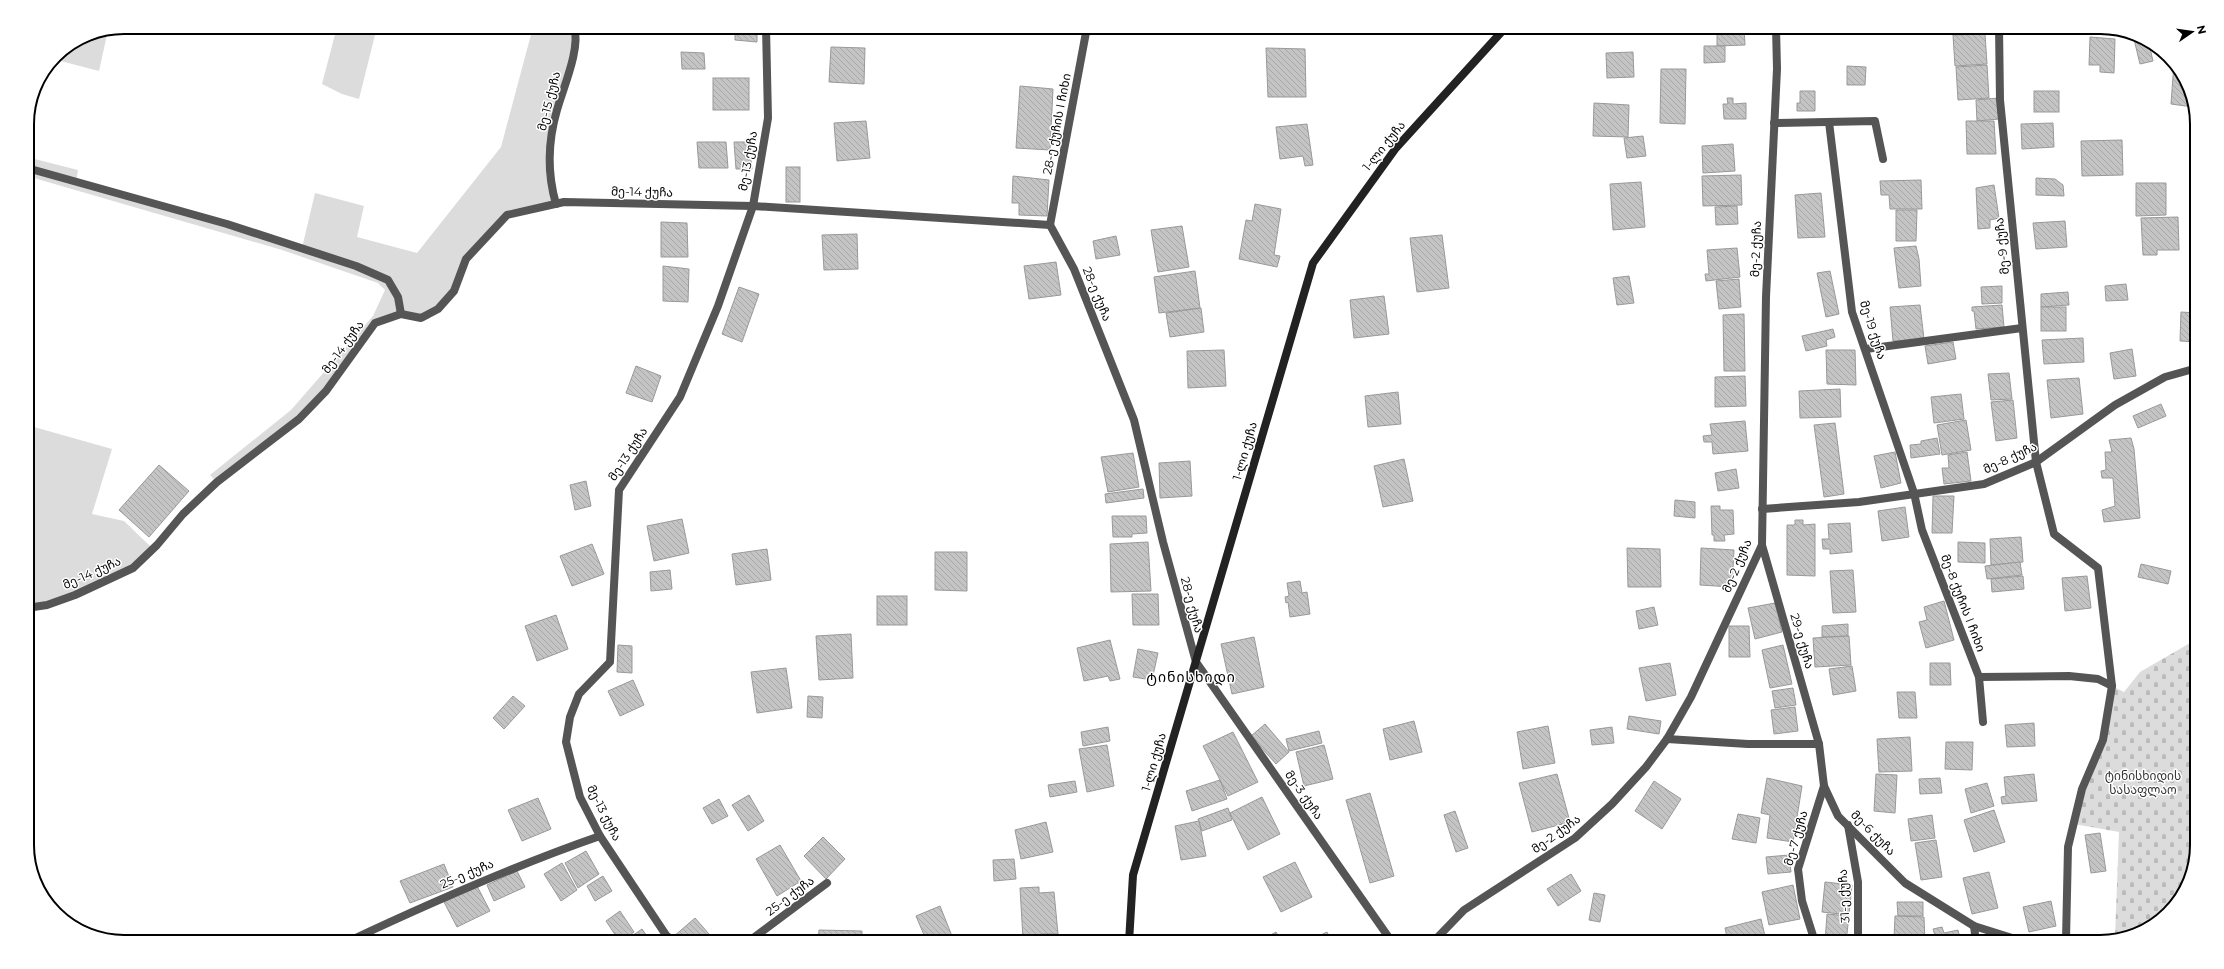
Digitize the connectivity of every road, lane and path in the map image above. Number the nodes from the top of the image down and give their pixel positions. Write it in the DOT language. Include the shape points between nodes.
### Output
graph roads {
  1 [pos="576,34"];
  2 [pos="766,34"];
  3 [pos="1086,34"];
  4 [pos="1500,34"];
  5 [pos="1776,34"];
  6 [pos="1999,34"];
  7 [pos="1829,122"];
  8 [pos="1774,123"];
  9 [pos="1883,159"];
  10 [pos="34,170"];
  11 [pos="556,204"];
  12 [pos="752,206"];
  13 [pos="1050,225"];
  14 [pos="402,314"];
  15 [pos="2022,328"];
  16 [pos="1866,349"];
  17 [pos="2190,370"];
  18 [pos="2036,462"];
  19 [pos="1914,493"];
  20 [pos="1762,509"];
  21 [pos="1762,545"];
  22 [pos="34,607"];
  23 [pos="1196,662"];
  24 [pos="1979,677"];
  25 [pos="2112,686"];
  26 [pos="1983,722"];
  27 [pos="1667,739"];
  28 [pos="1818,744"];
  29 [pos="1824,786"];
  30 [pos="1848,825"];
  31 [pos="600,836"];
  32 [pos="827,883"];
  33 [pos="1974,926"];
  34 [pos="362,935"];
  35 [pos="666,935"];
  36 [pos="757,935"];
  37 [pos="1129,935"];
  38 [pos="1387,935"];
  39 [pos="1440,935"];
  40 [pos="1813,935"];
  41 [pos="1858,935"];
  42 [pos="1975,935"];
  43 [pos="2003,935"];
  44 [pos="2066,935"];
  1 -- 11 [label="street, მე-15 ქუჩა" via="556,112 549,159 550,184"];
  2 -- 12 [label="street, მე-13 ქუჩა" via="768,118"];
  3 -- 13 [label="street, 28-ე ქუჩის I ჩიხი"];
  4 -- 23 [label="main road, 1-ლი ქუჩა" via="1396,148 1313,263"];
  5 -- 8 [label="street, მე-2 ქუჩა"];
  6 -- 15 [label="street, მე-9 ქუჩა" via="2000,100"];
  7 -- 8 [label="street"];
  7 -- 9 [label="street" via="1875,121"];
  7 -- 16 [label="street, მე-19 ქუჩა" via="1852,312"];
  8 -- 20 [label="street, მე-2 ქუჩა" via="1766,297"];
  10 -- 14 [label="street" via="227,224 356,266 388,280 398,297"];
  11 -- 12 [label="street, მე-14 ქუჩა" via="564,202"];
  11 -- 14 [label="street, მე-14 ქუჩა" via="507,215 466,259 454,291 438,309 421,318"];
  12 -- 13 [label="street"];
  12 -- 31 [label="street, მე-13 ქუჩა" via="718,306 680,397 618,490 610,662 579,694 570,717 566,742 580,797"];
  13 -- 23 [label="street, 28-ე ქუჩა" via="1074,269 1134,420 1163,542"];
  14 -- 22 [label="street, მე-14 ქუჩა" via="375,323 326,391 299,419 217,482 133,568 75,595"];
  15 -- 16 [label="street"];
  15 -- 18 [label="street, მე-9 ქუჩა"];
  16 -- 19 [label="street, მე-19 ქუჩა"];
  17 -- 18 [label="street, მე-8 ქუჩა" via="2165,377 2115,405"];
  18 -- 19 [label="street, მე-8 ქუჩა" via="1984,484"];
  18 -- 25 [label="street, მე-9 ქუჩა" via="2054,534 2098,568"];
  19 -- 20 [label="street, მე-8 ქუჩა" via="1859,502"];
  19 -- 24 [label="street, მე-8 ქუჩის I ჩიხი" via="1922,530"];
  20 -- 21 [label="street, მე-2 ქუჩა"];
  21 -- 27 [label="street, მე-2 ქუჩა" via="1691,697"];
  21 -- 28 [label="street, 29-ე ქუჩა"];
  23 -- 37 [label="main road, 1-ლი ქუჩა" via="1133,876"];
  23 -- 38 [label="street, მე-3 ქუჩა"];
  24 -- 25 [label="street" via="2070,676 2098,679"];
  24 -- 26 [label="street, მე-8 ქუჩის I ჩიხი"];
  25 -- 44 [label="street, მე-9 ქუჩა" via="2103,740 2082,789 2068,846"];
  27 -- 28 [label="street" via="1748,744"];
  27 -- 39 [label="street, მე-2 ქუჩა" via="1642,772 1576,838 1464,910"];
  28 -- 29 [label="street, მე-6 ქუჩა"];
  29 -- 30 [label="street, მე-6 ქუჩა" via="1838,816"];
  29 -- 40 [label="street, მე-7 ქუჩა" via="1798,869 1802,901"];
  30 -- 33 [label="street, მე-6 ქუჩა" via="1906,883"];
  30 -- 41 [label="street, 31-ე ქუჩა" via="1858,882"];
  31 -- 34 [label="street, 25-ე ქუჩა" via="537,858 448,895"];
  31 -- 35 [label="street, მე-13 ქუჩა"];
  32 -- 36 [label="street, 25-ე ქუჩა"];
  33 -- 42 [label="street"];
  33 -- 43 [label="street, მე-6 ქუჩა"];
}
